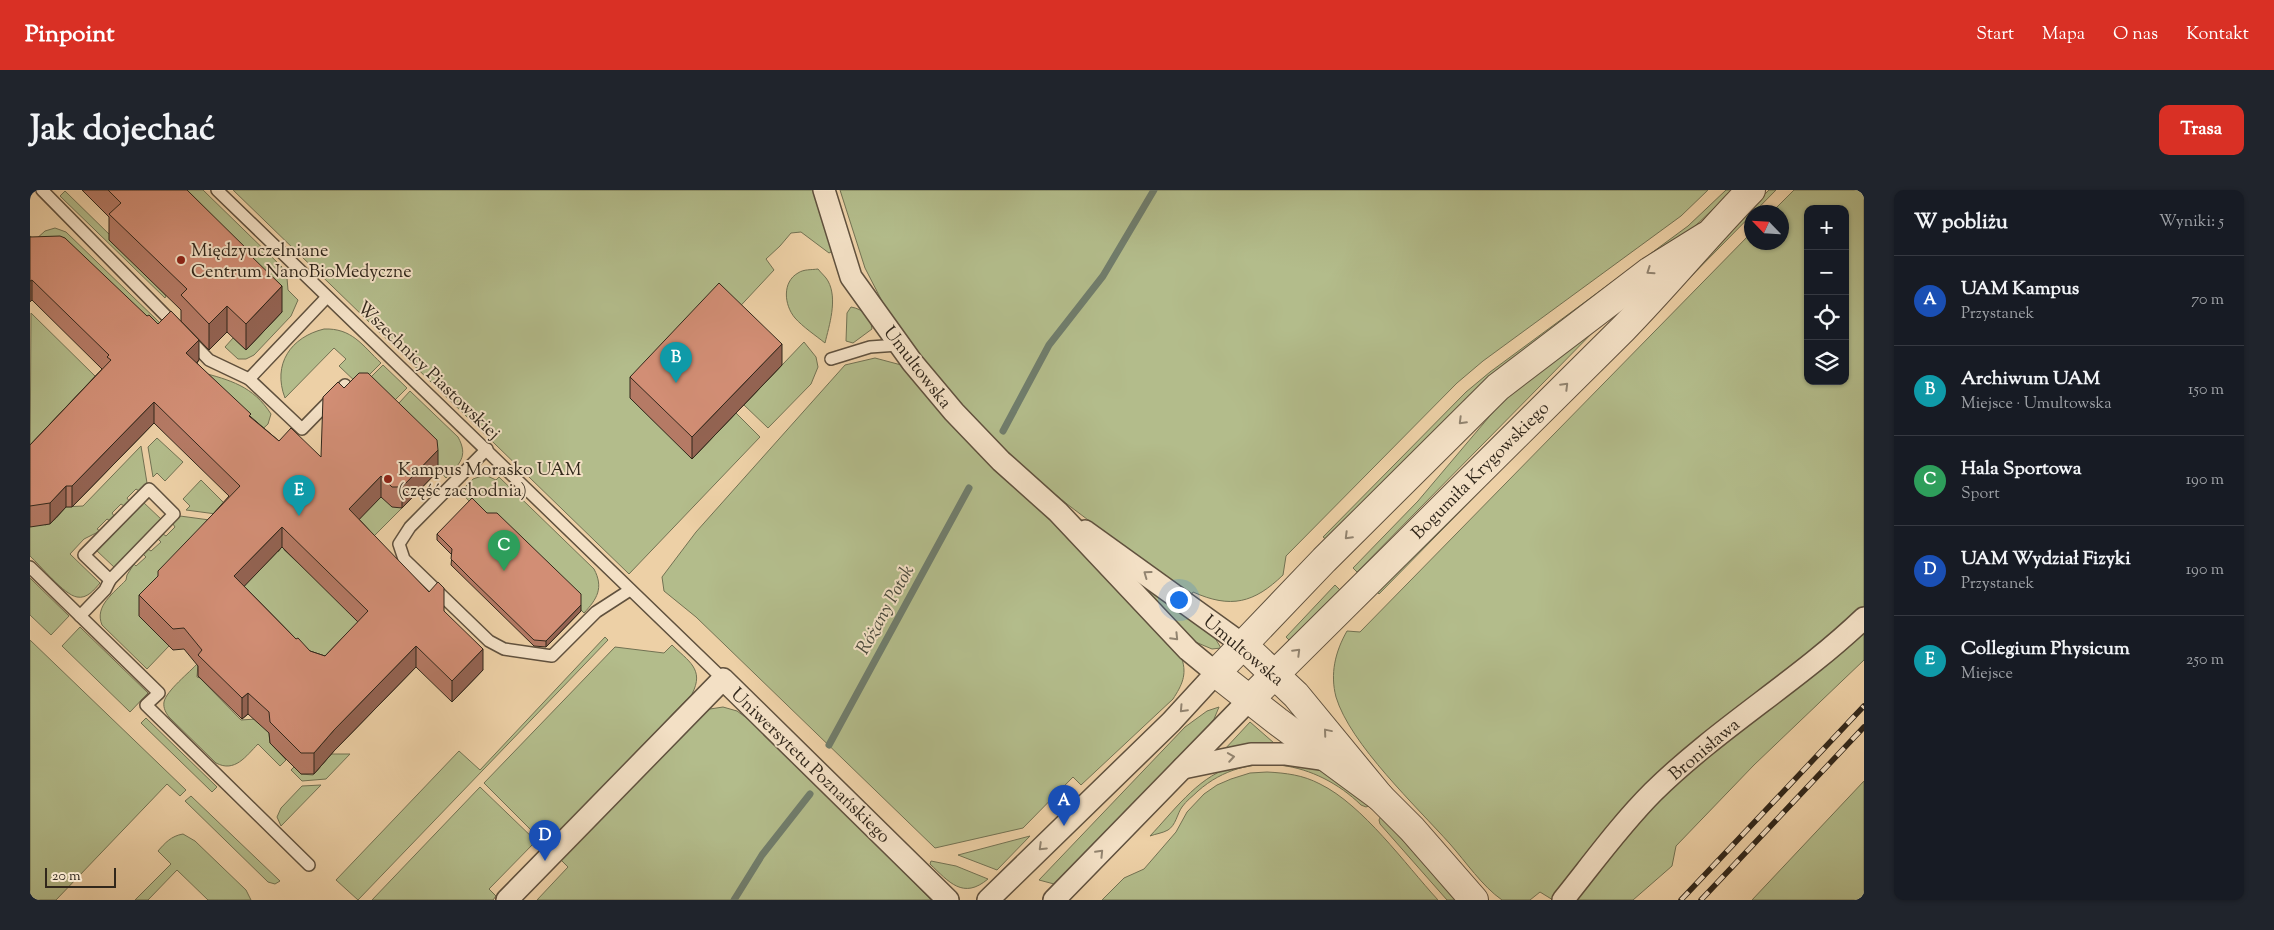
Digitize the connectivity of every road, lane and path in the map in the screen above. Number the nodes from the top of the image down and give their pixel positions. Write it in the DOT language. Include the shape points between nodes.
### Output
graph roads {
  1 [pos="42,190"];
  2 [pos="217,190"];
  3 [pos="824,190"];
  4 [pos="1751,190"];
  5 [pos="1706,236"];
  6 [pos="327,297"];
  7 [pos="898,345"];
  8 [pos="831,359"];
  9 [pos="248,380"];
  10 [pos="345,385"];
  11 [pos="487,449"];
  12 [pos="1058,512"];
  13 [pos="30,567"];
  14 [pos="110,580"];
  15 [pos="630,590"];
  16 [pos="80,616"];
  17 [pos="1864,618"];
  18 [pos="1242,644"];
  19 [pos="1216,673"];
  20 [pos="1274,675"];
  21 [pos="723,679"];
  22 [pos="1250,700"];
  23 [pos="1330,760"];
  24 [pos="1183,768"];
  25 [pos="1380,797"];
  26 [pos="310,865"];
  27 [pos="507,900"];
  28 [pos="948,900"];
  29 [pos="988,900"];
  30 [pos="1054,900"];
  31 [pos="1474,900"];
  32 [pos="1563,900"];
  1 -- 9 [label="lane" via="209,360"];
  2 -- 6 [label="lane, Wszechnicy Piastowskiej"];
  3 -- 7 [label="street, Umultowska" via="851,277"];
  4 -- 5 [label="street, Bogumiła Krygowskiego"];
  5 -- 18 [label="street, Bogumiła Krygowskiego, one-way" via="1650,271 1498,387"];
  20 -- 5 [label="street, Bogumiła Krygowskiego, one-way" via="1629,323"];
  6 -- 9 [label="lane"];
  6 -- 11 [label="lane, Wszechnicy Piastowskiej"];
  7 -- 8 [label="lane" via="870,347"];
  7 -- 12 [label="street, Umultowska" via="954,412"];
  9 -- 10 [label="lane" via="302,429"];
  11 -- 15 [label="lane, Wszechnicy Piastowskiej"];
  11 -- 15 [label="lane" via="410,527 399,544 404,559 489,641 504,649 552,656 596,612"];
  18 -- 12 [label="street, Umultowska, one-way"];
  12 -- 19 [label="street, Umultowska, one-way" via="1188,650"];
  13 -- 16 [label="lane"];
  14 -- 14 [label="lane" via="174,514 148,489 84,555"];
  14 -- 16 [label="lane" via="105,590"];
  15 -- 21 [label="lane, Wszechnicy Piastowskiej"];
  16 -- 26 [label="lane" via="159,693 146,705"];
  17 -- 32 [label="street, Bronisława" via="1653,792"];
  18 -- 19 [label="street"];
  18 -- 20 [label="street, Umultowska"];
  19 -- 22 [label="street, Umultowska"];
  19 -- 29 [label="street, one-way" via="1171,722"];
  20 -- 22 [label="street, Bogumiła Krygowskiego"];
  25 -- 20 [label="street, Umultowska, one-way" via="1296,695"];
  21 -- 27 [label="street, Uniwersytetu Poznańskiego"];
  21 -- 28 [label="street, Uniwersytetu Poznańskiego"];
  22 -- 23 [label="street, Umultowska"];
  22 -- 24 [label="street"];
  24 -- 23 [label="street, one-way" via="1251,754 1286,754"];
  23 -- 25 [label="street, Umultowska"];
  30 -- 24 [label="street, one-way"];
  25 -- 31 [label="street, Umultowska"];
}
